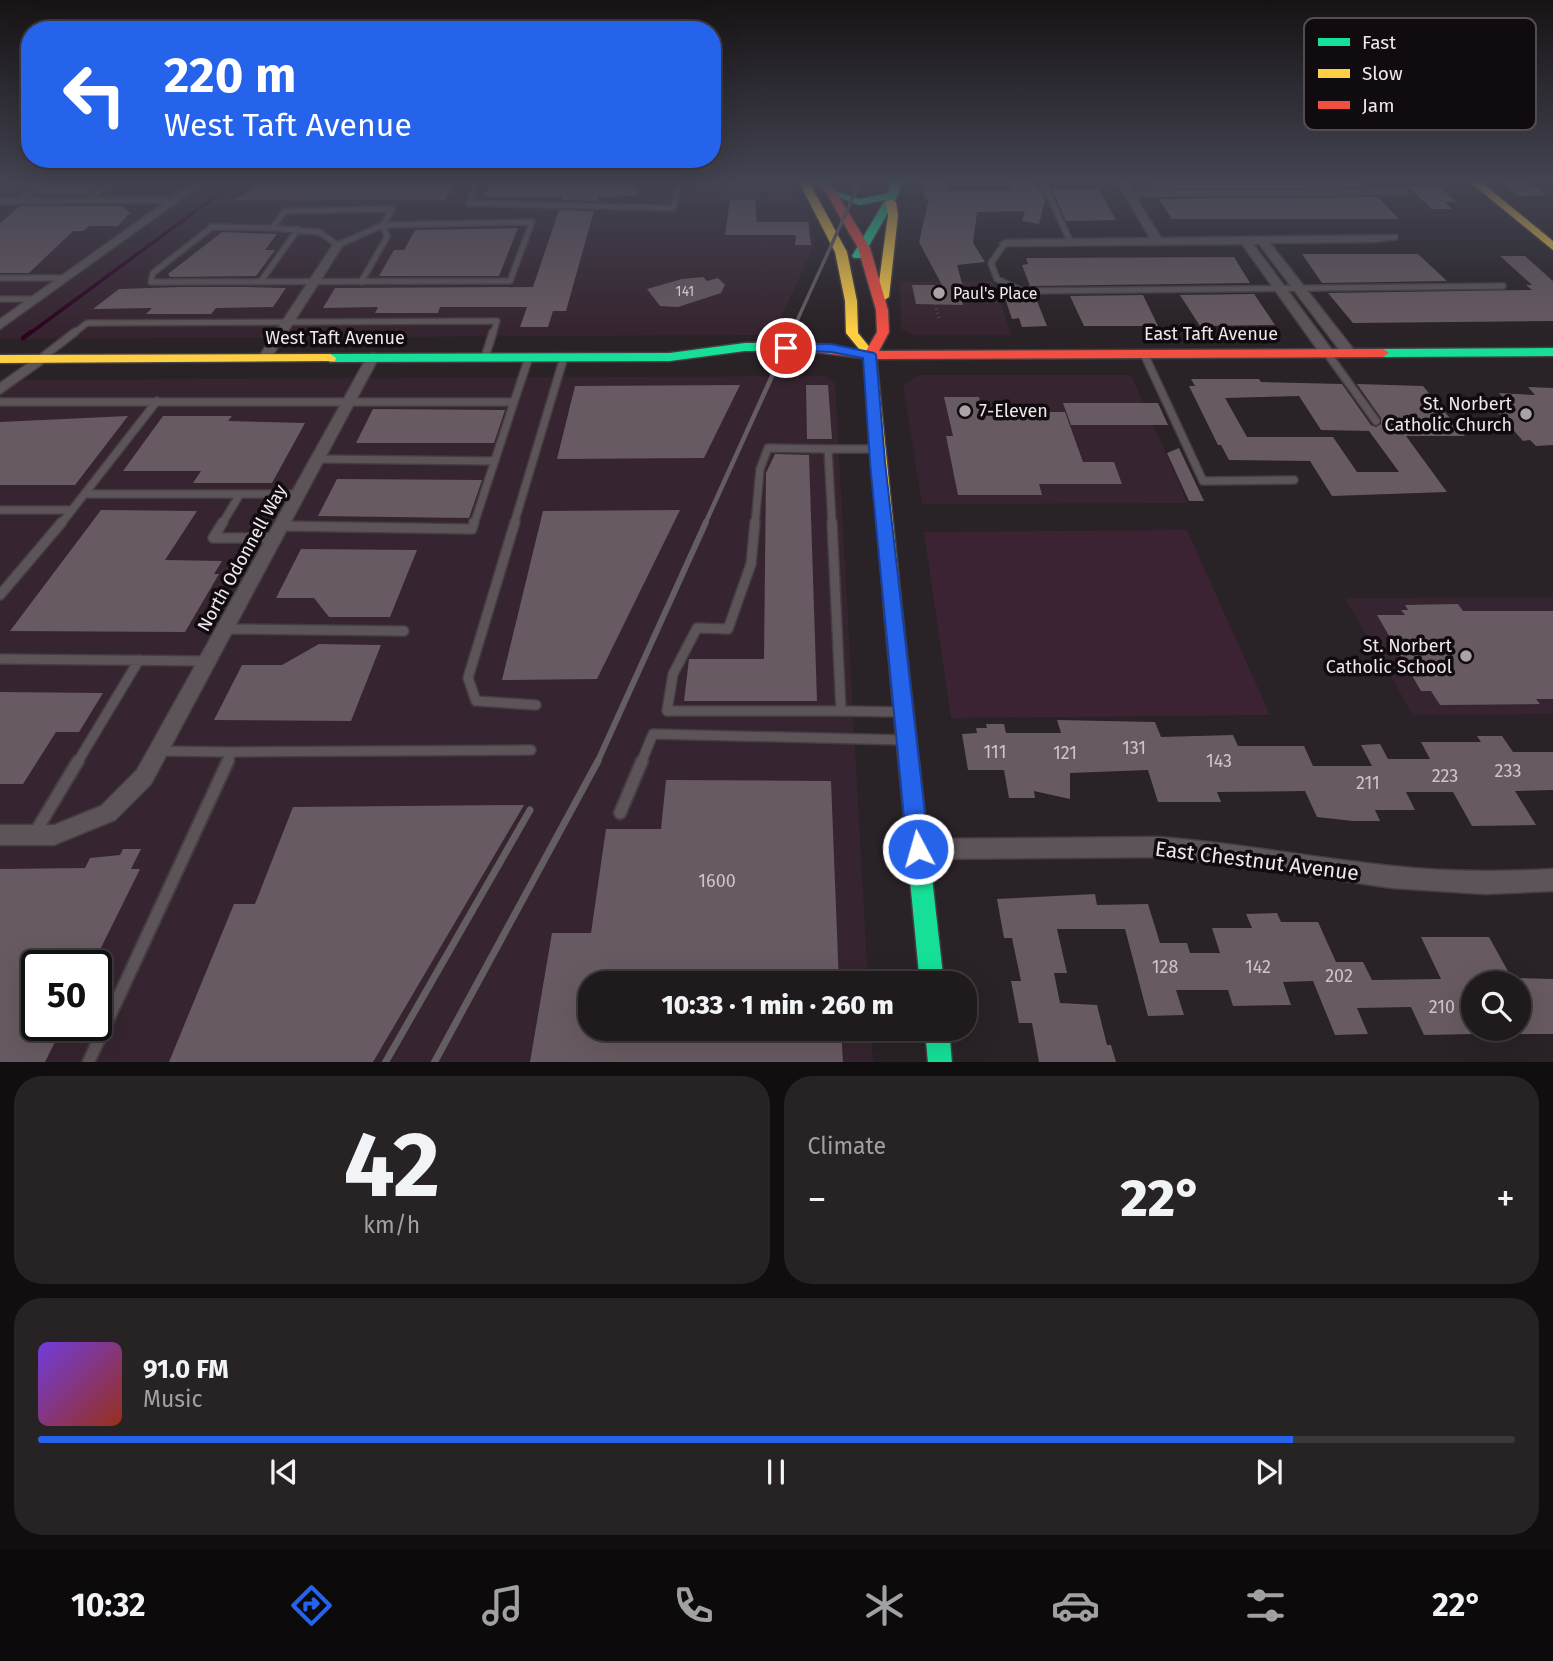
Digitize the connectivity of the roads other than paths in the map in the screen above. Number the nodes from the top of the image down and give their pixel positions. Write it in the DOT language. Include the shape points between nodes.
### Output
graph roads {
  1 [pos="131,232"];
  2 [pos="206,232"];
  3 [pos="296,232"];
  4 [pos="315,232"];
  5 [pos="368,232"];
  6 [pos="385,232"];
  7 [pos="528,232"];
  8 [pos="831,232"];
  9 [pos="854,232"];
  10 [pos="872,232"];
  11 [pos="891,232"];
  12 [pos="1066,232"];
  13 [pos="1152,232"];
  14 [pos="1534,232"];
  15 [pos="1393,237"];
  16 [pos="1157,240"];
  17 [pos="1245,240"];
  18 [pos="1262,240"];
  19 [pos="1070,241"];
  20 [pos="1005,243"];
  21 [pos="338,245"];
  22 [pos="1553,247"];
  23 [pos="864,248"];
  24 [pos="847,272"];
  25 [pos="0,278"];
  26 [pos="66,278"];
  27 [pos="261,281"];
  28 [pos="314,281"];
  29 [pos="361,282"];
  30 [pos="1503,286"];
  31 [pos="1298,287"];
  32 [pos="1282,290"];
  33 [pos="0,299"];
  34 [pos="37,299"];
  35 [pos="882,310"];
  36 [pos="287,323"];
  37 [pos="0,325"];
  38 [pos="1553,352"];
  39 [pos="1327,353"];
  40 [pos="1349,353"];
  41 [pos="1144,354"];
  42 [pos="870,355"];
  43 [pos="373,357"];
  44 [pos="485,357"];
  45 [pos="529,357"];
  46 [pos="564,357"];
  47 [pos="670,357"];
  48 [pos="264,358"];
  49 [pos="0,359"];
  50 [pos="40,359"];
  51 [pos="737,365"];
  52 [pos="818,365"];
  53 [pos="0,390"];
  54 [pos="350,400"];
  55 [pos="157,401"];
  56 [pos="0,402"];
  57 [pos="514,402"];
  58 [pos="1376,421"];
  59 [pos="828,449"];
  60 [pos="877,449"];
  61 [pos="318,459"];
  62 [pos="495,461"];
  63 [pos="1294,480"];
  64 [pos="85,494"];
  65 [pos="240,494"];
  66 [pos="299,494"];
  67 [pos="0,510"];
  68 [pos="72,510"];
  69 [pos="278,532"];
  70 [pos="0,594"];
  71 [pos="224,629"];
  72 [pos="404,631"];
  73 [pos="0,659"];
  74 [pos="139,660"];
  75 [pos="207,661"];
  76 [pos="536,705"];
  77 [pos="841,711"];
  78 [pos="904,712"];
  79 [pos="906,740"];
  80 [pos="531,750"];
  81 [pos="158,751"];
  82 [pos="232,752"];
  83 [pos="620,813"];
  84 [pos="0,835"];
  85 [pos="34,835"];
  86 [pos="918,849"];
  87 [pos="1553,880"];
  88 [pos="931,971"];
  89 [pos="938,1041"];
  90 [pos="88,1062"];
  91 [pos="940,1062"];
  1 -- 26 [label="street"];
  2 -- 27 [label="lane" via="153,273 151,282"];
  3 -- 27 [label="lane"];
  4 -- 21 [label="lane"];
  5 -- 21 [label="lane"];
  6 -- 29 [label="lane" via="387,237"];
  7 -- 29 [label="lane" via="510,281"];
  8 -- 24 [label="main road"];
  9 -- 23 [label="main road"];
  10 -- 23 [label="main road"];
  11 -- 35 [label="main road"];
  12 -- 19 [label="lane"];
  13 -- 16 [label="street"];
  14 -- 22 [label="main road"];
  15 -- 18 [label="street"];
  16 -- 17 [label="street"];
  16 -- 19 [label="street"];
  17 -- 18 [label="street"];
  17 -- 32 [label="street"];
  18 -- 31 [label="street"];
  19 -- 20 [label="street"];
  20 -- 32 [label="lane" via="991,263 997,279 1022,291"];
  21 -- 28 [label="street"];
  23 -- 24 [label="main road"];
  23 -- 35 [label="main road"];
  24 -- 42 [label="main road" via="852,333"];
  25 -- 26 [label="lane"];
  26 -- 34 [label="street"];
  27 -- 28 [label="lane"];
  28 -- 29 [label="lane"];
  28 -- 36 [label="street"];
  30 -- 31 [label="lane"];
  31 -- 32 [label="lane"];
  31 -- 40 [label="street"];
  32 -- 39 [label="street"];
  33 -- 34 [label="lane"];
  34 -- 37 [label="street"];
  35 -- 42 [label="main road" via="883,332"];
  36 -- 44 [label="lane" via="497,321"];
  36 -- 48 [label="street"];
  36 -- 50 [label="lane" via="87,323"];
  38 -- 40 [label="main road, East Taft Avenue"];
  39 -- 40 [label="main road, East Taft Avenue"];
  39 -- 41 [label="main road, East Taft Avenue"];
  39 -- 58 [label="lane"];
  41 -- 42 [label="main road, East Taft Avenue"];
  41 -- 63 [label="lane" via="1203,481"];
  42 -- 47 [label="main road, West Taft Avenue" via="831,348 712,348"];
  42 -- 52 [label="main road"];
  42 -- 60 [label="main road"];
  43 -- 44 [label="main road, West Taft Avenue"];
  43 -- 48 [label="main road, West Taft Avenue"];
  43 -- 54 [label="street, North Odonnell Way"];
  44 -- 45 [label="main road, West Taft Avenue"];
  45 -- 46 [label="main road, West Taft Avenue"];
  45 -- 57 [label="lane"];
  46 -- 47 [label="main road, West Taft Avenue"];
  46 -- 76 [label="lane" via="468,678 476,701"];
  47 -- 51 [label="main road, West Taft Avenue"];
  48 -- 50 [label="main road, West Taft Avenue"];
  49 -- 50 [label="main road, West Taft Avenue"];
  50 -- 53 [label="street"];
  54 -- 55 [label="lane"];
  54 -- 57 [label="lane"];
  54 -- 61 [label="street, North Odonnell Way"];
  55 -- 56 [label="lane"];
  55 -- 64 [label="lane"];
  57 -- 62 [label="lane"];
  59 -- 60 [label="lane"];
  59 -- 77 [label="lane"];
  59 -- 77 [label="lane" via="768,448 760,469 751,564 728,629 696,628 673,674 667,711"];
  60 -- 78 [label="main road"];
  61 -- 62 [label="lane"];
  61 -- 66 [label="street, North Odonnell Way"];
  62 -- 69 [label="lane" via="472,529"];
  64 -- 65 [label="lane"];
  64 -- 68 [label="lane"];
  65 -- 66 [label="lane"];
  65 -- 69 [label="lane" via="213,538"];
  66 -- 69 [label="street, North Odonnell Way"];
  67 -- 68 [label="lane"];
  68 -- 70 [label="lane"];
  69 -- 71 [label="street, North Odonnell Way"];
  71 -- 72 [label="lane"];
  71 -- 75 [label="street, North Odonnell Way"];
  73 -- 74 [label="lane"];
  74 -- 75 [label="lane"];
  74 -- 85 [label="lane"];
  75 -- 81 [label="street, North Odonnell Way"];
  77 -- 78 [label="lane"];
  78 -- 79 [label="main road"];
  79 -- 83 [label="lane" via="653,734"];
  79 -- 86 [label="main road"];
  80 -- 82 [label="lane"];
  81 -- 82 [label="lane"];
  81 -- 85 [label="street, North Odonnell Way" via="144,776 107,813 54,835"];
  82 -- 90 [label="lane"];
  84 -- 85 [label="street, North Odonnell Way"];
  86 -- 87 [label="street, East Chestnut Avenue" via="1158,847 1392,877 1485,883"];
  86 -- 88 [label="main road"];
  89 -- 91 [label="main road"];
}
